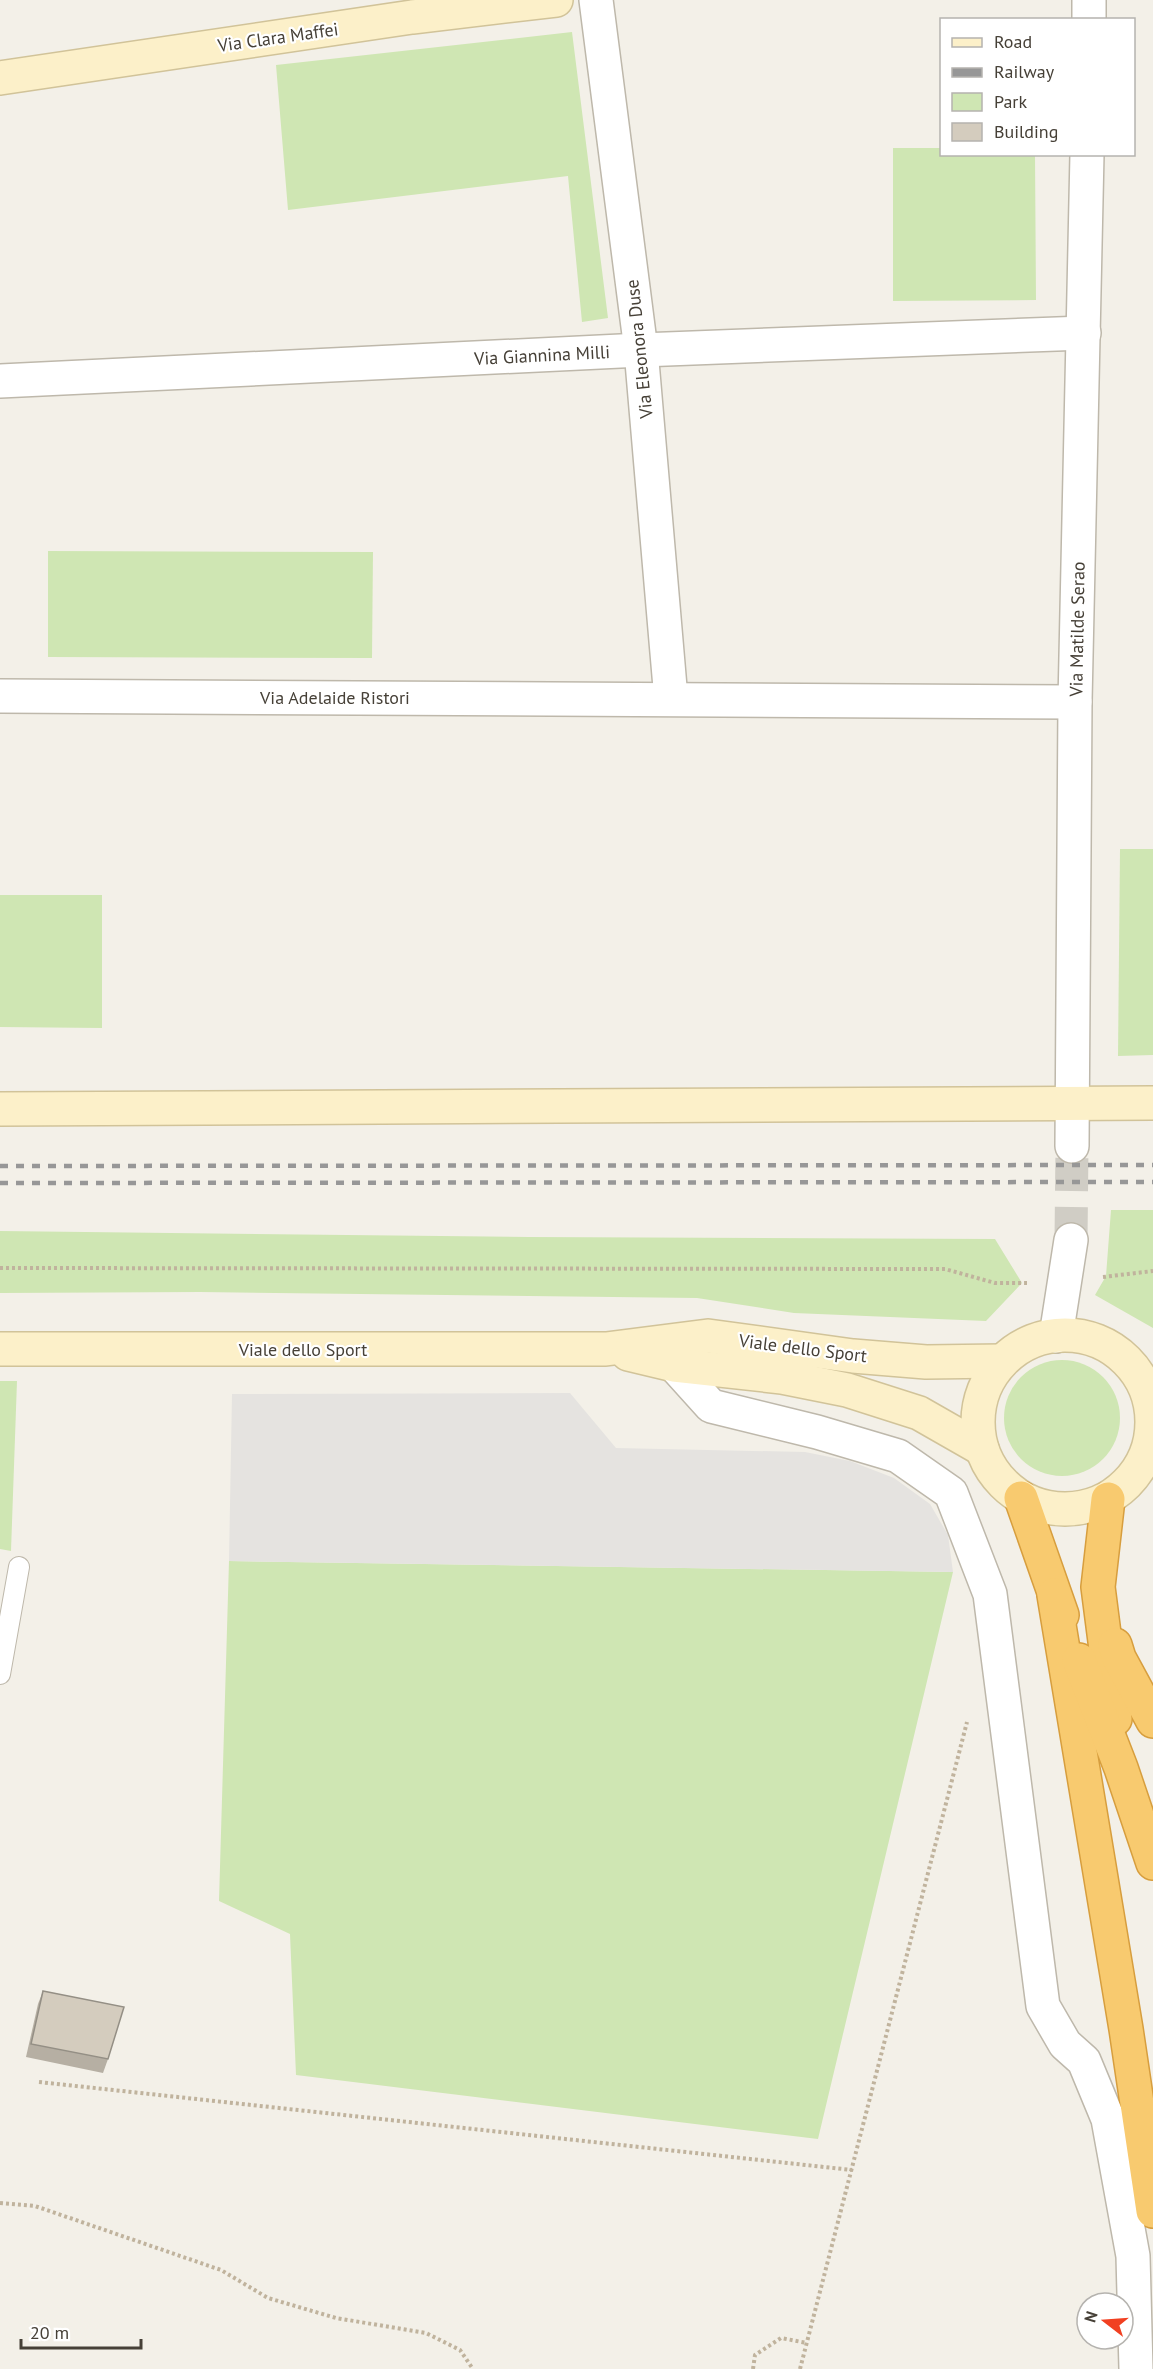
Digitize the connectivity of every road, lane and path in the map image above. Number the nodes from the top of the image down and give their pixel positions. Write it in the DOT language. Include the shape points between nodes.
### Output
graph roads {
  1 [pos="556,0"];
  2 [pos="596,0"];
  3 [pos="1089,0"];
  4 [pos="1089,18"];
  5 [pos="0,78"];
  6 [pos="1087,156"];
  7 [pos="1084,333"];
  8 [pos="641,350"];
  9 [pos="0,381"];
  10 [pos="0,696"];
  11 [pos="671,699"];
  12 [pos="1075,702"];
  13 [pos="1153,1103"];
  14 [pos="1073,1104"];
  15 [pos="0,1109"];
  16 [pos="1072,1146"];
  17 [pos="1071,1240"];
  18 [pos="0,1268"];
  19 [pos="1153,1271"];
  20 [pos="1064,1283"];
  21 [pos="1056,1336"];
  22 [pos="0,1349"];
  23 [pos="606,1349"];
  24 [pos="1002,1361"];
  25 [pos="1141,1364"];
  26 [pos="674,1365"];
  27 [pos="982,1449"];
  28 [pos="1150,1451"];
  29 [pos="1021,1497"];
  30 [pos="1108,1499"];
  31 [pos="19,1567"];
  32 [pos="1098,1587"];
  33 [pos="1054,1595"];
  34 [pos="0,1674"];
  35 [pos="968,1717"];
  36 [pos="1153,1721"];
  37 [pos="1121,1768"];
  38 [pos="1153,1863"];
  39 [pos="39,2082"];
  40 [pos="852,2170"];
  41 [pos="0,2203"];
  42 [pos="1153,2211"];
  43 [pos="807,2343"];
  44 [pos="473,2369"];
  45 [pos="753,2369"];
  46 [pos="800,2369"];
  47 [pos="1136,2369"];
  1 -- 5 [label="street, Via Clara Maffei"];
  2 -- 8 [label="street, Via Eleonora Duse"];
  3 -- 4 [label="street"];
  6 -- 7 [label="street, Via Matilde Serao"];
  7 -- 8 [label="street, Via Giannina Milli"];
  7 -- 12 [label="street, Via Matilde Serao"];
  8 -- 9 [label="street, Via Giannina Milli"];
  8 -- 11 [label="street, Via Eleonora Duse"];
  10 -- 11 [label="street, Via Adelaide Ristori"];
  11 -- 12 [label="street, Via Adelaide Ristori"];
  12 -- 14 [label="street, Via Matilde Serao"];
  13 -- 14 [label="street"];
  14 -- 15 [label="street"];
  14 -- 16 [label="street, Via Matilde Serao"];
  17 -- 20 [label="street"];
  18 -- 20 [label="path" via="945,1269 995,1283"];
  19 -- 20 [label="path"];
  20 -- 21 [label="street"];
  21 -- 24 [label="street" via="1036,1339"];
  21 -- 25 [label="street" via="1065,1334 1100,1341"];
  22 -- 23 [label="street, Viale dello Sport"];
  23 -- 24 [label="street, Viale dello Sport" via="708,1336 853,1356 926,1362"];
  23 -- 26 [label="street, Viale dello Sport"];
  24 -- 27 [label="street" via="983,1392 978,1426"];
  25 -- 28 [label="street" via="1141,1378 1152,1407"];
  26 -- 27 [label="street, Viale dello Sport" via="782,1377 847,1390 919,1413"];
  26 -- 47 [label="street" via="711,1406 817,1431 898,1456 951,1493 990,1594 1043,2006 1065,2044 1084,2061 1108,2119 1133,2256"];
  27 -- 29 [label="street" via="1002,1483"];
  28 -- 30 [label="street" via="1131,1479"];
  29 -- 30 [label="street" via="1052,1509 1090,1506"];
  29 -- 33 [label="highway"];
  30 -- 32 [label="highway"];
  31 -- 34 [label="lane"];
  32 -- 36 [label="highway" via="1119,1658"];
  32 -- 37 [label="highway"];
  33 -- 37 [label="highway"];
  33 -- 42 [label="highway"];
  35 -- 40 [label="path"];
  37 -- 38 [label="highway"];
  39 -- 40 [label="path"];
  40 -- 43 [label="path"];
  41 -- 44 [label="path" via="46,2209 221,2270 268,2298 336,2318 426,2333 460,2350"];
  43 -- 45 [label="path" via="781,2338 755,2355"];
  43 -- 46 [label="path"];
}
